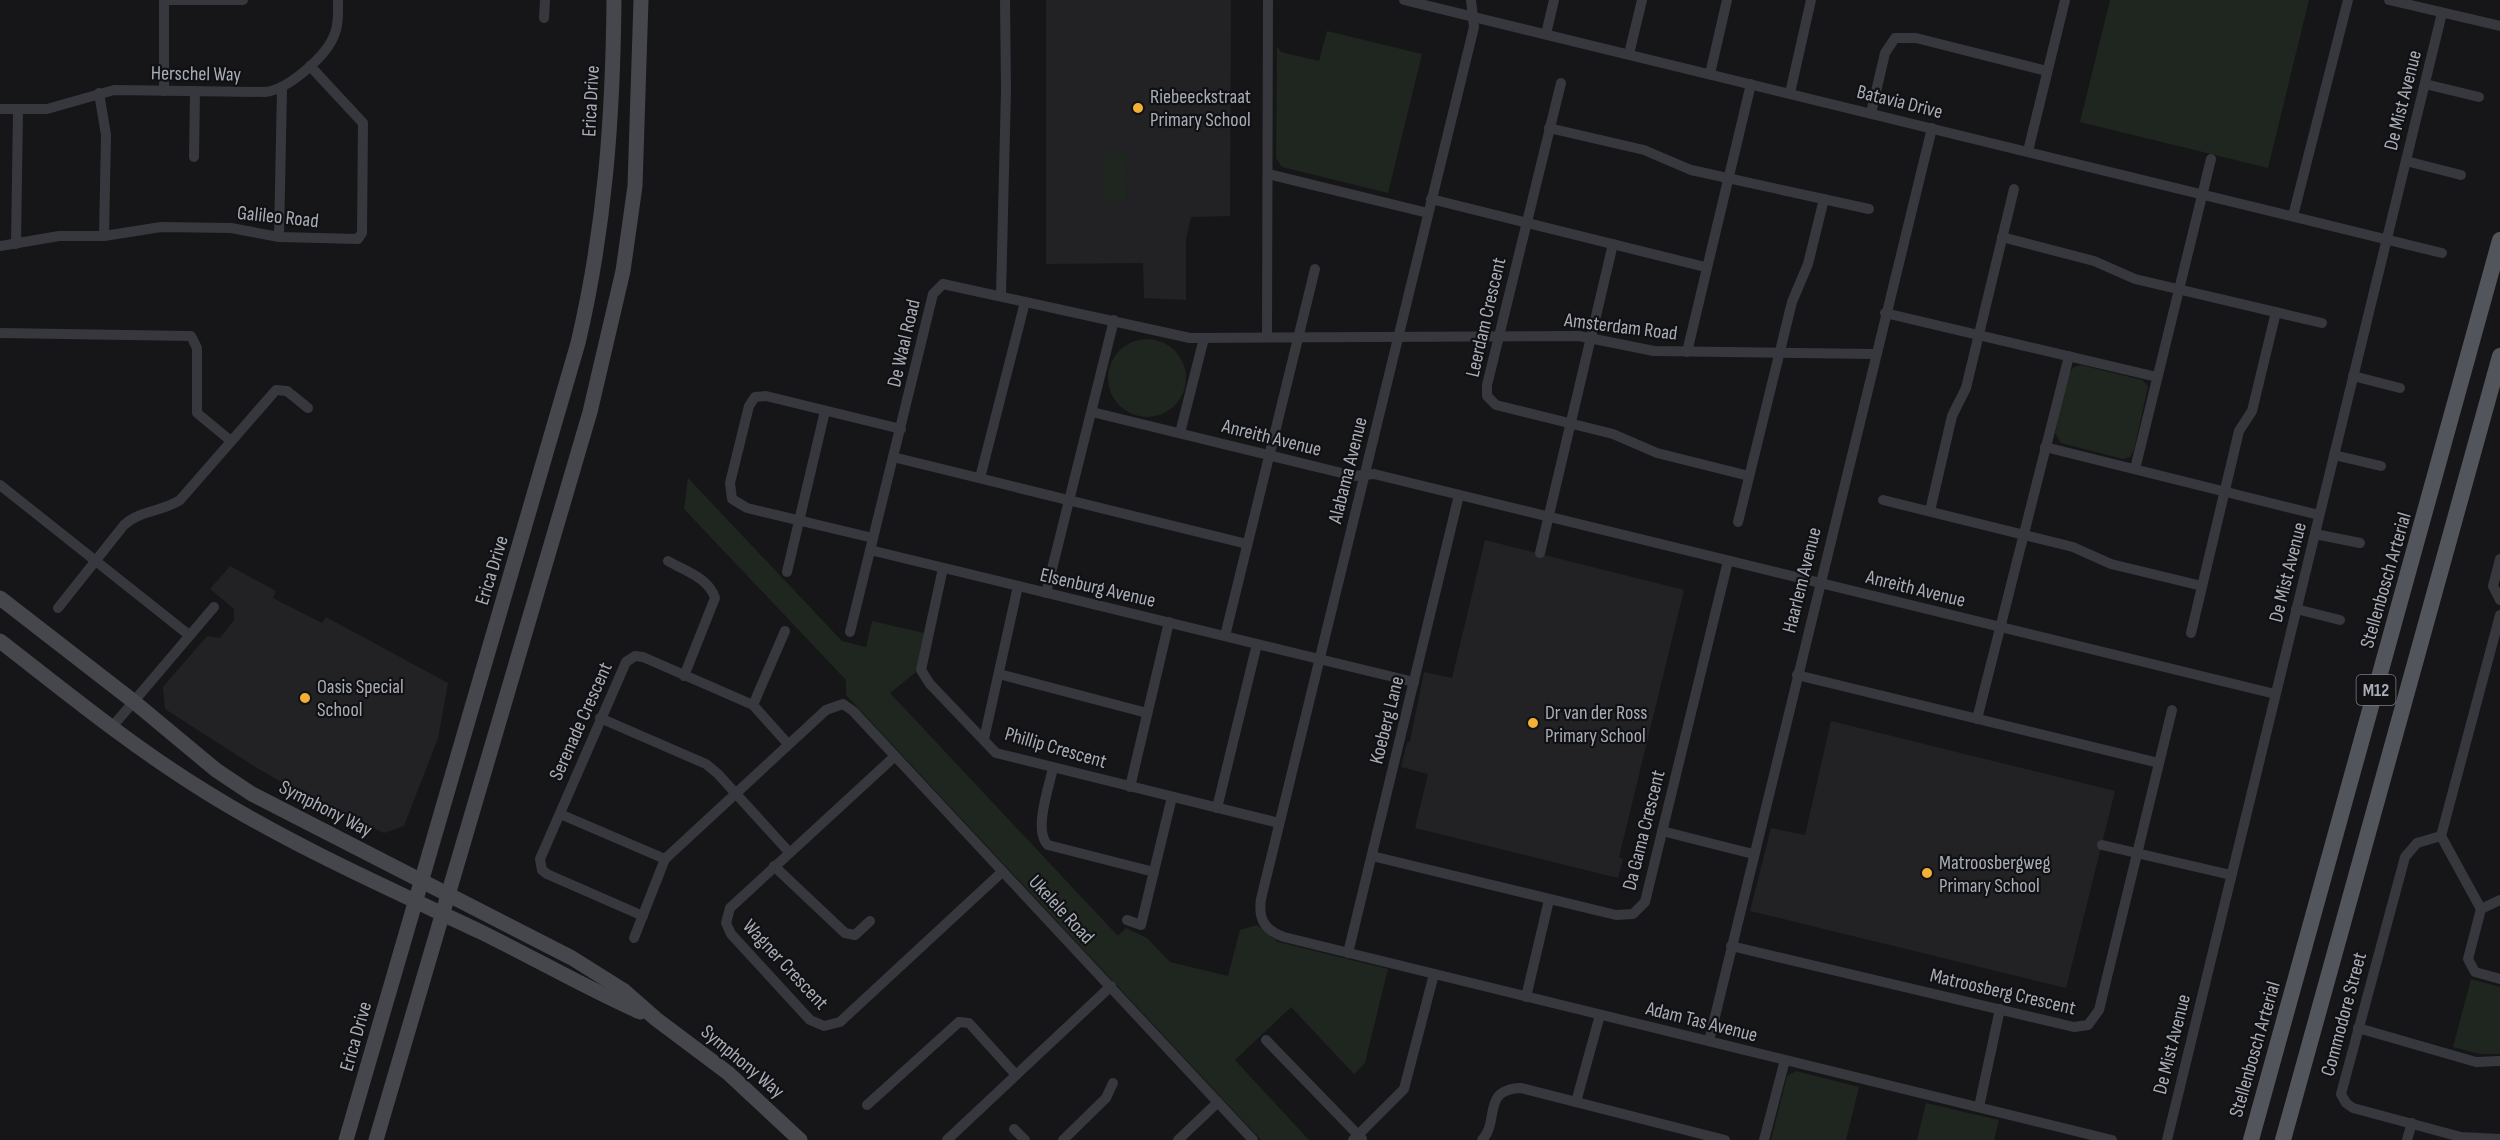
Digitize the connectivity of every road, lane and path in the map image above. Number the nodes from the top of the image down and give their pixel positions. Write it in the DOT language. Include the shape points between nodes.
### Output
graph roads {
  1 [pos="164,0"];
  2 [pos="243,0"];
  3 [pos="338,0"];
  4 [pos="545,0"];
  5 [pos="614,0"];
  6 [pos="641,0"];
  7 [pos="1005,0"];
  8 [pos="1268,0"];
  9 [pos="1404,0"];
  10 [pos="1471,0"];
  11 [pos="1554,0"];
  12 [pos="1642,0"];
  13 [pos="1727,0"];
  14 [pos="1811,0"];
  15 [pos="2065,0"];
  16 [pos="2348,0"];
  17 [pos="2389,0"];
  18 [pos="2442,13"];
  19 [pos="1472,15"];
  20 [pos="544,18"];
  21 [pos="2500,26"];
  22 [pos="1546,34"];
  23 [pos="1629,54"];
  24 [pos="310,66"];
  25 [pos="2047,71"];
  26 [pos="1710,74"];
  27 [pos="1561,83"];
  28 [pos="1751,84"];
  29 [pos="2425,84"];
  30 [pos="282,89"];
  31 [pos="164,91"];
  32 [pos="195,91"];
  33 [pos="99,93"];
  34 [pos="1790,93"];
  35 [pos="2479,97"];
  36 [pos="0,109"];
  37 [pos="18,110"];
  38 [pos="1870,113"];
  39 [pos="1550,128"];
  40 [pos="1932,128"];
  41 [pos="2028,151"];
  42 [pos="194,157"];
  43 [pos="2211,159"];
  44 [pos="2406,161"];
  45 [pos="1268,174"];
  46 [pos="2461,175"];
  47 [pos="1728,178"];
  48 [pos="2014,189"];
  49 [pos="2204,194"];
  50 [pos="1431,199"];
  51 [pos="1824,199"];
  52 [pos="1869,209"];
  53 [pos="1428,213"];
  54 [pos="2293,216"];
  55 [pos="1526,223"];
  56 [pos="104,236"];
  57 [pos="279,237"];
  58 [pos="2002,237"];
  59 [pos="2387,239"];
  60 [pos="2500,240"];
  61 [pos="16,244"];
  62 [pos="1614,244"];
  63 [pos="0,246"];
  64 [pos="2442,253"];
  65 [pos="1705,267"];
  66 [pos="1316,269"];
  67 [pos="2180,289"];
  68 [pos="1001,295"];
  69 [pos="1025,302"];
  70 [pos="2276,312"];
  71 [pos="1885,313"];
  72 [pos="1114,320"];
  73 [pos="2322,323"];
  74 [pos="0,333"];
  75 [pos="1978,335"];
  76 [pos="1398,336"];
  77 [pos="1498,336"];
  78 [pos="1267,337"];
  79 [pos="1298,337"];
  80 [pos="1592,337"];
  81 [pos="1204,338"];
  82 [pos="1687,352"];
  83 [pos="1779,353"];
  84 [pos="1875,354"];
  85 [pos="2069,356"];
  86 [pos="2500,356"];
  87 [pos="2353,376"];
  88 [pos="2157,377"];
  89 [pos="2400,388"];
  90 [pos="308,408"];
  91 [pos="825,411"];
  92 [pos="1092,412"];
  93 [pos="1570,425"];
  94 [pos="901,429"];
  95 [pos="1180,433"];
  96 [pos="231,441"];
  97 [pos="2045,447"];
  98 [pos="1270,455"];
  99 [pos="2334,455"];
  100 [pos="893,457"];
  101 [pos="2381,466"];
  102 [pos="2135,469"];
  103 [pos="1364,475"];
  104 [pos="1749,476"];
  105 [pos="980,478"];
  106 [pos="0,485"];
  107 [pos="2225,492"];
  108 [pos="1459,495"];
  109 [pos="1071,500"];
  110 [pos="1882,500"];
  111 [pos="1930,511"];
  112 [pos="2319,515"];
  113 [pos="1548,517"];
  114 [pos="800,521"];
  115 [pos="1738,522"];
  116 [pos="2023,534"];
  117 [pos="2315,534"];
  118 [pos="873,538"];
  119 [pos="2360,543"];
  120 [pos="1247,544"];
  121 [pos="870,550"];
  122 [pos="1540,553"];
  123 [pos="2500,559"];
  124 [pos="96,560"];
  125 [pos="668,561"];
  126 [pos="1728,561"];
  127 [pos="943,568"];
  128 [pos="787,572"];
  129 [pos="1819,583"];
  130 [pos="1018,586"];
  131 [pos="2202,586"];
  132 [pos="1046,593"];
  133 [pos="0,598"];
  134 [pos="2500,600"];
  135 [pos="214,607"];
  136 [pos="58,608"];
  137 [pos="2296,609"];
  138 [pos="2500,615"];
  139 [pos="2340,620"];
  140 [pos="1169,622"];
  141 [pos="2000,627"];
  142 [pos="785,631"];
  143 [pos="850,632"];
  144 [pos="2191,633"];
  145 [pos="189,635"];
  146 [pos="1225,636"];
  147 [pos="0,641"];
  148 [pos="1257,644"];
  149 [pos="1319,659"];
  150 [pos="999,674"];
  151 [pos="1797,675"];
  152 [pos="684,676"];
  153 [pos="1414,682"];
  154 [pos="2275,694"];
  155 [pos="134,700"];
  156 [pos="753,705"];
  157 [pos="2172,710"];
  158 [pos="1147,713"];
  159 [pos="600,718"];
  160 [pos="1977,719"];
  161 [pos="112,727"];
  162 [pos="984,739"];
  163 [pos="788,744"];
  164 [pos="894,757"];
  165 [pos="2159,763"];
  166 [pos="1053,768"];
  167 [pos="1130,787"];
  168 [pos="736,794"];
  169 [pos="1172,797"];
  170 [pos="1217,808"];
  171 [pos="560,814"];
  172 [pos="1279,823"];
  173 [pos="1662,831"];
  174 [pos="2440,836"];
  175 [pos="2102,845"];
  176 [pos="789,852"];
  177 [pos="1753,854"];
  178 [pos="2137,854"];
  179 [pos="1372,856"];
  180 [pos="665,859"];
  181 [pos="774,866"];
  182 [pos="1002,872"];
  183 [pos="1154,872"];
  184 [pos="2231,875"];
  185 [pos="423,879"];
  186 [pos="447,892"];
  187 [pos="1550,900"];
  188 [pos="2500,900"];
  189 [pos="416,903"];
  190 [pos="2481,909"];
  191 [pos="441,914"];
  192 [pos="643,916"];
  193 [pos="1127,920"];
  194 [pos="870,921"];
  195 [pos="1284,937"];
  196 [pos="634,938"];
  197 [pos="1731,946"];
  198 [pos="1348,953"];
  199 [pos="1434,974"];
  200 [pos="2500,979"];
  201 [pos="1111,986"];
  202 [pos="1526,997"];
  203 [pos="2000,1009"];
  204 [pos="1600,1015"];
  205 [pos="656,1020"];
  206 [pos="2358,1028"];
  207 [pos="1266,1040"];
  208 [pos="1709,1041"];
  209 [pos="1785,1060"];
  210 [pos="2500,1061"];
  211 [pos="1016,1075"];
  212 [pos="1113,1083"];
  213 [pos="1218,1102"];
  214 [pos="1576,1102"];
  215 [pos="867,1105"];
  216 [pos="1979,1107"];
  217 [pos="2412,1124"];
  218 [pos="1677,1128"];
  219 [pos="1014,1129"];
  220 [pos="1358,1138"];
  221 [pos="1486,1139"];
  222 [pos="2500,1139"];
  223 [pos="346,1140"];
  224 [pos="376,1140"];
  225 [pos="800,1140"];
  226 [pos="947,1140"];
  227 [pos="1025,1140"];
  228 [pos="1062,1140"];
  229 [pos="1178,1140"];
  230 [pos="1253,1140"];
  231 [pos="1674,1140"];
  232 [pos="1725,1140"];
  233 [pos="1764,1140"];
  234 [pos="2112,1140"];
  235 [pos="2167,1140"];
  236 [pos="2251,1140"];
  237 [pos="2283,1140"];
  238 [pos="2407,1140"];
  1 -- 2 [label="street"];
  1 -- 31 [label="street"];
  3 -- 24 [label="street" via="334,37"];
  4 -- 20 [label="street"];
  5 -- 185 [label="main road, Erica Drive" via="606,185 583,321"];
  6 -- 186 [label="main road" via="635,186 614,315 590,412"];
  7 -- 68 [label="street"];
  8 -- 45 [label="street"];
  9 -- 19 [label="street, Batavia Drive"];
  10 -- 19 [label="street, Alabama Avenue"];
  11 -- 22 [label="street"];
  12 -- 23 [label="street"];
  13 -- 26 [label="street"];
  14 -- 34 [label="street"];
  15 -- 25 [label="street"];
  16 -- 54 [label="street"];
  17 -- 18 [label="street"];
  18 -- 21 [label="street"];
  18 -- 29 [label="street, De Mist Avenue"];
  19 -- 22 [label="street, Batavia Drive"];
  19 -- 50 [label="street, Alabama Avenue" via="1474,27"];
  22 -- 23 [label="street, Batavia Drive"];
  23 -- 26 [label="street, Batavia Drive"];
  24 -- 30 [label="street"];
  24 -- 57 [label="street, Galileo Road" via="363,123 362,233 353,240"];
  25 -- 38 [label="street" via="1916,38 1895,38 1885,53"];
  25 -- 41 [label="street"];
  26 -- 28 [label="street, Batavia Drive"];
  27 -- 39 [label="street, Leerdam Crescent"];
  28 -- 34 [label="street, Batavia Drive"];
  28 -- 47 [label="street"];
  29 -- 35 [label="street"];
  29 -- 44 [label="street, De Mist Avenue"];
  30 -- 32 [label="street, Herschel Way"];
  30 -- 57 [label="street"];
  31 -- 32 [label="street, Herschel Way"];
  31 -- 33 [label="street, Herschel Way"];
  32 -- 42 [label="street"];
  33 -- 37 [label="street, Herschel Way" via="57,107"];
  33 -- 56 [label="street" via="106,135"];
  34 -- 38 [label="street, Batavia Drive"];
  36 -- 37 [label="street, Herschel Way"];
  37 -- 61 [label="street"];
  38 -- 40 [label="street, Batavia Drive"];
  39 -- 47 [label="street" via="1644,150 1676,165"];
  39 -- 55 [label="street, Leerdam Crescent"];
  40 -- 41 [label="street, Batavia Drive"];
  40 -- 71 [label="street, Haarlem Avenue"];
  41 -- 49 [label="street, Batavia Drive"];
  43 -- 49 [label="street"];
  44 -- 46 [label="street"];
  44 -- 59 [label="street, De Mist Avenue"];
  45 -- 53 [label="street"];
  45 -- 78 [label="street"];
  47 -- 51 [label="street"];
  47 -- 65 [label="street"];
  48 -- 58 [label="street"];
  49 -- 54 [label="street, Batavia Drive"];
  49 -- 67 [label="street"];
  50 -- 53 [label="street, Alabama Avenue"];
  50 -- 55 [label="street"];
  51 -- 52 [label="street"];
  51 -- 83 [label="street"];
  53 -- 76 [label="street, Alabama Avenue"];
  54 -- 59 [label="street, Batavia Drive"];
  55 -- 62 [label="street"];
  55 -- 77 [label="street, Leerdam Crescent"];
  56 -- 57 [label="street, Galileo Road" via="161,227 231,228"];
  56 -- 61 [label="street, Galileo Road" via="59,236"];
  58 -- 67 [label="street"];
  58 -- 75 [label="street"];
  59 -- 64 [label="street, Batavia Drive"];
  59 -- 87 [label="street, De Mist Avenue"];
  60 -- 236 [label="main road, Stellenbosch Arterial / M12"];
  61 -- 63 [label="street, Galileo Road"];
  62 -- 65 [label="street"];
  62 -- 80 [label="street"];
  65 -- 82 [label="street"];
  66 -- 79 [label="street"];
  67 -- 70 [label="street"];
  67 -- 88 [label="street"];
  68 -- 69 [label="street, De Waal Road"];
  68 -- 94 [label="street, De Waal Road" via="948,283 935,289"];
  69 -- 72 [label="street, De Waal Road"];
  69 -- 105 [label="street"];
  70 -- 73 [label="street"];
  70 -- 107 [label="street" via="2254,403 2239,431"];
  71 -- 75 [label="street"];
  71 -- 84 [label="street, Haarlem Avenue"];
  72 -- 81 [label="street, De Waal Road" via="1179,338"];
  72 -- 92 [label="street"];
  74 -- 96 [label="street" via="191,336 196,348 197,412"];
  75 -- 85 [label="street"];
  75 -- 111 [label="street" via="1966,388 1952,416"];
  76 -- 77 [label="street, Amsterdam Road"];
  76 -- 79 [label="street, Amsterdam Road"];
  76 -- 103 [label="street, Alabama Avenue"];
  77 -- 80 [label="street, Amsterdam Road"];
  77 -- 93 [label="street, Leerdam Crescent" via="1486,389 1489,400"];
  78 -- 79 [label="street, Amsterdam Road"];
  78 -- 81 [label="street, De Waal Road"];
  79 -- 98 [label="street"];
  80 -- 82 [label="street, Amsterdam Road" via="1654,351"];
  80 -- 93 [label="street"];
  81 -- 95 [label="street"];
  82 -- 83 [label="street, Amsterdam Road"];
  83 -- 84 [label="street, Amsterdam Road"];
  83 -- 104 [label="street"];
  84 -- 129 [label="street, Haarlem Avenue"];
  85 -- 88 [label="street"];
  85 -- 97 [label="street"];
  86 -- 237 [label="main road, M12"];
  87 -- 89 [label="street"];
  87 -- 99 [label="street, De Mist Avenue"];
  88 -- 102 [label="street"];
  90 -- 96 [label="street" via="287,391 276,390"];
  91 -- 94 [label="street"];
  91 -- 114 [label="street"];
  91 -- 114 [label="street" via="762,395 752,399 730,483 732,499 739,505"];
  92 -- 95 [label="street, Anreith Avenue"];
  92 -- 109 [label="street"];
  93 -- 104 [label="street, Leerdam Crescent" via="1624,438 1657,453"];
  93 -- 113 [label="street"];
  94 -- 100 [label="street, De Waal Road"];
  95 -- 98 [label="street, Anreith Avenue"];
  96 -- 124 [label="street" via="180,500 165,509 130,519"];
  97 -- 102 [label="street"];
  97 -- 116 [label="street"];
  98 -- 103 [label="street, Anreith Avenue" via="1354,476"];
  98 -- 120 [label="street"];
  99 -- 101 [label="street"];
  99 -- 112 [label="street, De Mist Avenue"];
  100 -- 105 [label="street"];
  100 -- 118 [label="street, De Waal Road"];
  102 -- 107 [label="street"];
  103 -- 108 [label="street, Anreith Avenue" via="1374,474"];
  103 -- 149 [label="street, Alabama Avenue"];
  104 -- 115 [label="street"];
  105 -- 109 [label="street"];
  106 -- 124 [label="street"];
  107 -- 112 [label="street"];
  107 -- 131 [label="street"];
  108 -- 113 [label="street, Anreith Avenue"];
  108 -- 153 [label="street, Koeberg Lane"];
  109 -- 120 [label="street"];
  109 -- 132 [label="street"];
  110 -- 111 [label="street"];
  111 -- 116 [label="street"];
  112 -- 117 [label="street, De Mist Avenue"];
  113 -- 122 [label="street"];
  113 -- 126 [label="street, Anreith Avenue"];
  114 -- 118 [label="street"];
  114 -- 128 [label="street"];
  116 -- 131 [label="street" via="2073,547 2111,564"];
  116 -- 141 [label="street"];
  117 -- 119 [label="street"];
  117 -- 137 [label="street, De Mist Avenue"];
  118 -- 121 [label="street, De Waal Road"];
  120 -- 146 [label="street"];
  121 -- 127 [label="street, Elsenburg Avenue"];
  121 -- 143 [label="street, De Waal Road"];
  123 -- 134 [label="street" via="2493,586"];
  124 -- 136 [label="street"];
  124 -- 145 [label="street"];
  125 -- 152 [label="street" via="705,582 715,598"];
  126 -- 129 [label="street, Anreith Avenue"];
  126 -- 173 [label="street, Da Gama Crescent"];
  127 -- 130 [label="street, Elsenburg Avenue"];
  127 -- 162 [label="street, Phillip Crescent" via="921,670"];
  129 -- 141 [label="street, Anreith Avenue"];
  129 -- 151 [label="street, Haarlem Avenue"];
  130 -- 132 [label="street, Elsenburg Avenue"];
  130 -- 150 [label="street"];
  131 -- 144 [label="street"];
  132 -- 140 [label="street, Elsenburg Avenue"];
  133 -- 155 [label="main road, Symphony Way"];
  135 -- 145 [label="street"];
  137 -- 139 [label="street"];
  137 -- 154 [label="street, De Mist Avenue"];
  138 -- 174 [label="street"];
  140 -- 146 [label="street, Elsenburg Avenue"];
  140 -- 158 [label="street"];
  141 -- 154 [label="street, Anreith Avenue"];
  141 -- 160 [label="street"];
  142 -- 156 [label="street"];
  145 -- 155 [label="street"];
  146 -- 148 [label="street, Elsenburg Avenue"];
  147 -- 161 [label="main road, Symphony Way"];
  148 -- 149 [label="street, Elsenburg Avenue"];
  148 -- 170 [label="street"];
  149 -- 153 [label="street, Elsenburg Avenue"];
  149 -- 172 [label="street, Alabama Avenue"];
  150 -- 158 [label="street"];
  150 -- 162 [label="street"];
  151 -- 160 [label="street"];
  151 -- 177 [label="street, Haarlem Avenue"];
  152 -- 156 [label="street, Serenade Crescent"];
  152 -- 159 [label="street, Serenade Crescent" via="643,657 630,657"];
  153 -- 179 [label="street, Koeberg Lane"];
  154 -- 184 [label="street, De Mist Avenue"];
  155 -- 161 [label="street"];
  155 -- 185 [label="main road, Symphony Way" via="216,770 252,794"];
  156 -- 163 [label="street, Serenade Crescent"];
  157 -- 165 [label="street, Matroosberg Crescent"];
  158 -- 167 [label="street"];
  159 -- 168 [label="street" via="706,764"];
  159 -- 171 [label="street, Serenade Crescent"];
  160 -- 165 [label="street"];
  161 -- 189 [label="main road, Symphony Way" via="237,810"];
  162 -- 166 [label="street, Phillip Crescent" via="996,753"];
  163 -- 164 [label="street, Ukelele Road" via="826,710 843,704"];
  163 -- 168 [label="street"];
  164 -- 176 [label="street, Wagner Crescent"];
  164 -- 182 [label="street, Ukelele Road"];
  165 -- 178 [label="street, Matroosberg Crescent"];
  166 -- 167 [label="street, Phillip Crescent"];
  166 -- 183 [label="street" via="1042,820 1045,841"];
  167 -- 169 [label="street, Phillip Crescent"];
  168 -- 176 [label="street"];
  168 -- 180 [label="street"];
  169 -- 170 [label="street, Phillip Crescent"];
  169 -- 183 [label="street"];
  170 -- 172 [label="street, Phillip Crescent"];
  171 -- 180 [label="street"];
  171 -- 192 [label="street, Serenade Crescent" via="540,860 542,870"];
  172 -- 195 [label="street, Alabama Avenue" via="1259,912 1271,933"];
  173 -- 177 [label="street"];
  173 -- 187 [label="street, Da Gama Crescent" via="1645,902 1633,914 1616,915"];
  174 -- 190 [label="street"];
  174 -- 206 [label="street, Commodore Street" via="2417,843 2405,857"];
  175 -- 178 [label="street"];
  176 -- 181 [label="street, Wagner Crescent"];
  177 -- 197 [label="street, Haarlem Avenue"];
  178 -- 184 [label="street"];
  178 -- 203 [label="street, Matroosberg Crescent" via="2099,1010 2092,1021 2074,1027"];
  179 -- 187 [label="street, Da Gama Crescent"];
  179 -- 198 [label="street, Koeberg Lane"];
  180 -- 192 [label="street"];
  181 -- 182 [label="street, Wagner Crescent" via="730,908 728,929 810,1020 824,1026 840,1022"];
  181 -- 194 [label="street" via="844,933 855,935"];
  182 -- 201 [label="street, Ukelele Road"];
  183 -- 193 [label="street" via="1141,925"];
  184 -- 235 [label="street, De Mist Avenue"];
  185 -- 186 [label="main road, Symphony Way"];
  185 -- 189 [label="main road, Erica Drive"];
  186 -- 191 [label="main road"];
  186 -- 205 [label="main road, Symphony Way" via="572,958 623,990"];
  187 -- 202 [label="street"];
  188 -- 190 [label="street"];
  189 -- 191 [label="main road, Symphony Way"];
  189 -- 223 [label="main road, Erica Drive"];
  190 -- 200 [label="street" via="2468,963 2475,972"];
  191 -- 205 [label="main road, Symphony Way"];
  191 -- 224 [label="main road"];
  192 -- 196 [label="street"];
  195 -- 198 [label="street, Adam Tas Avenue"];
  197 -- 203 [label="street, Matroosberg Crescent"];
  197 -- 208 [label="street, Haarlem Avenue"];
  198 -- 199 [label="street, Adam Tas Avenue"];
  199 -- 202 [label="street, Adam Tas Avenue"];
  199 -- 220 [label="street" via="1404,1089"];
  201 -- 211 [label="street"];
  201 -- 213 [label="street, Ukelele Road"];
  202 -- 204 [label="street, Adam Tas Avenue"];
  203 -- 216 [label="street"];
  204 -- 208 [label="street, Adam Tas Avenue"];
  204 -- 214 [label="street"];
  205 -- 225 [label="main road, Symphony Way" via="728,1073"];
  206 -- 210 [label="street" via="2476,1062"];
  206 -- 217 [label="street, Commodore Street" via="2342,1089 2343,1100 2353,1108"];
  207 -- 220 [label="street"];
  208 -- 209 [label="street, Adam Tas Avenue"];
  209 -- 216 [label="street, Adam Tas Avenue"];
  209 -- 233 [label="street"];
  211 -- 215 [label="street" via="969,1023 959,1022"];
  211 -- 226 [label="street"];
  212 -- 228 [label="street" via="1106,1098"];
  213 -- 229 [label="street"];
  213 -- 230 [label="street, Ukelele Road"];
  214 -- 218 [label="street"];
  214 -- 221 [label="street" via="1521,1088 1505,1091 1494,1100"];
  216 -- 234 [label="street, Adam Tas Avenue"];
  217 -- 222 [label="street, Commodore Street" via="2461,1137"];
  217 -- 238 [label="street"];
  218 -- 231 [label="street"];
  218 -- 232 [label="street"];
  219 -- 227 [label="street"];
}
